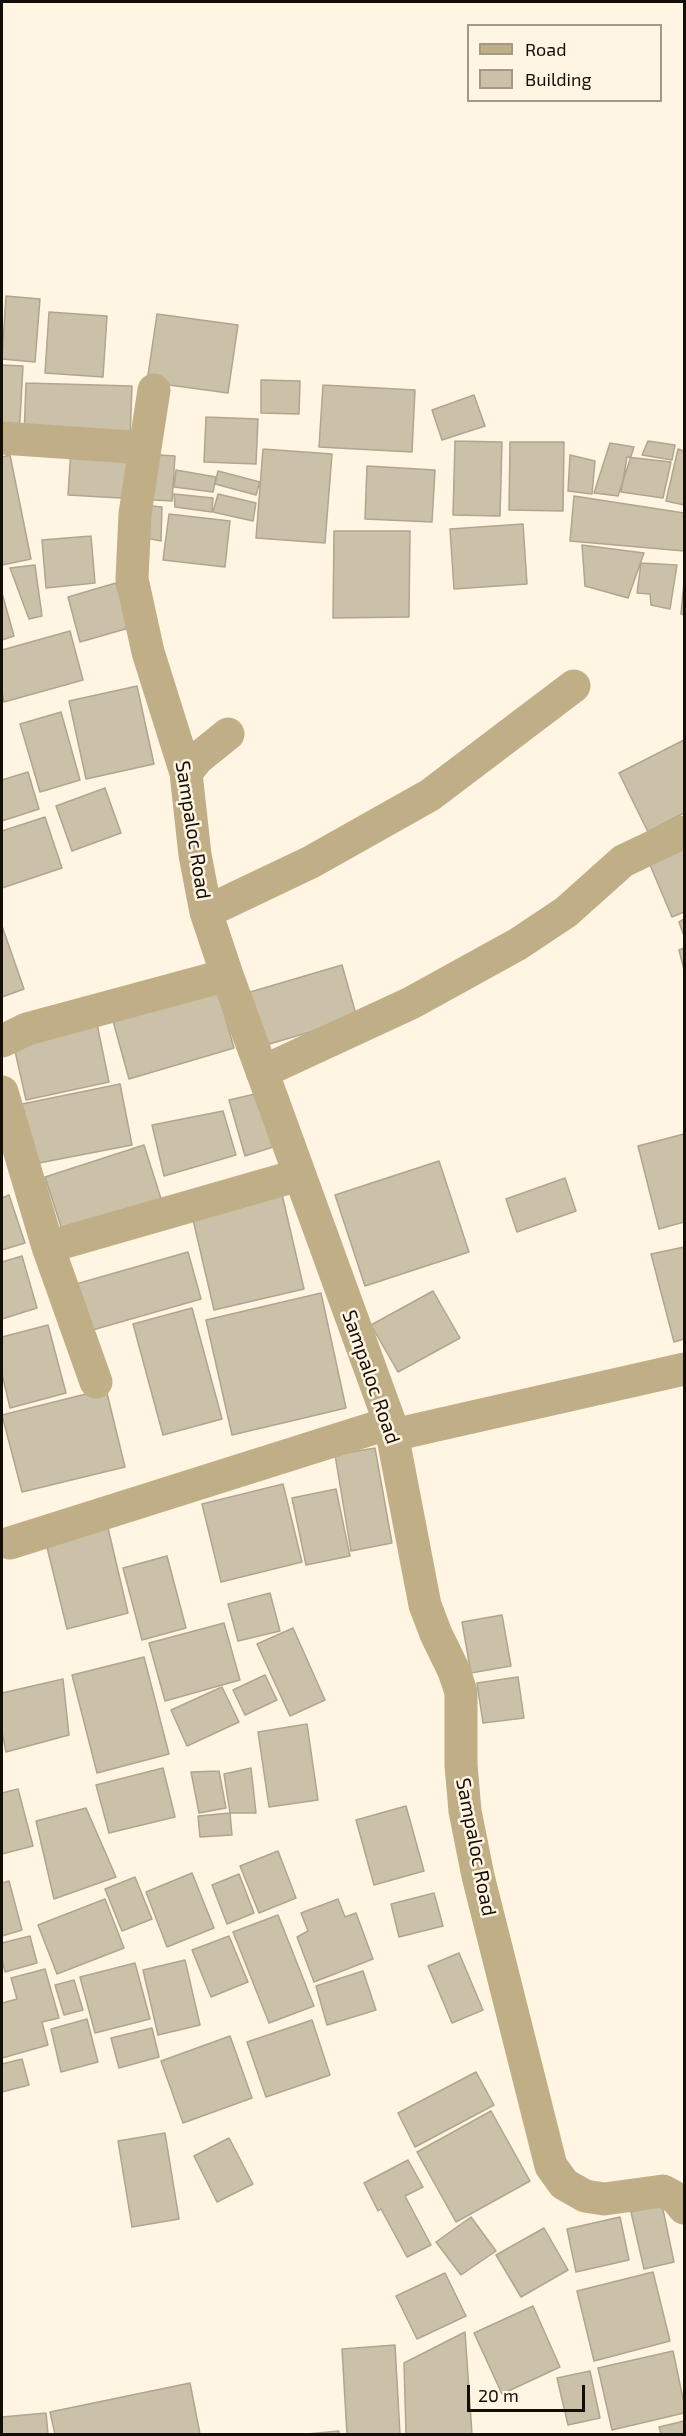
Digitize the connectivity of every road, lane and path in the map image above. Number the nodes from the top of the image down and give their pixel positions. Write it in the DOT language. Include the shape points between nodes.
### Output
graph roads {
  1 [pos="154,390"];
  2 [pos="2,438"];
  3 [pos="145,448"];
  4 [pos="574,686"];
  5 [pos="228,734"];
  6 [pos="186,773"];
  7 [pos="684,832"];
  8 [pos="206,912"];
  9 [pos="227,975"];
  10 [pos="2,1041"];
  11 [pos="262,1072"];
  12 [pos="2,1092"];
  13 [pos="299,1175"];
  14 [pos="48,1247"];
  15 [pos="684,1369"];
  16 [pos="96,1382"];
  17 [pos="392,1429"];
  18 [pos="10,1542"];
  19 [pos="684,2208"];
  1 -- 3 [label="street, Sampaloc Road"];
  2 -- 3 [label="street"];
  3 -- 6 [label="street, Sampaloc Road" via="135,514 132,579 148,652"];
  4 -- 8 [label="street" via="430,795 311,862"];
  5 -- 6 [label="street"];
  6 -- 8 [label="street, Sampaloc Road"];
  7 -- 11 [label="street" via="623,861 566,912 518,944 411,1003"];
  8 -- 9 [label="street, Sampaloc Road"];
  9 -- 10 [label="street" via="27,1029"];
  9 -- 11 [label="street, Sampaloc Road"];
  11 -- 13 [label="street, Sampaloc Road"];
  12 -- 14 [label="street"];
  13 -- 14 [label="street"];
  13 -- 17 [label="street, Sampaloc Road"];
  14 -- 16 [label="street"];
  15 -- 17 [label="street"];
  17 -- 18 [label="street"];
  17 -- 19 [label="street, Sampaloc Road" via="425,1605 460,1692 465,1811 551,2166 564,2184 585,2196 604,2199 663,2191"];
}
